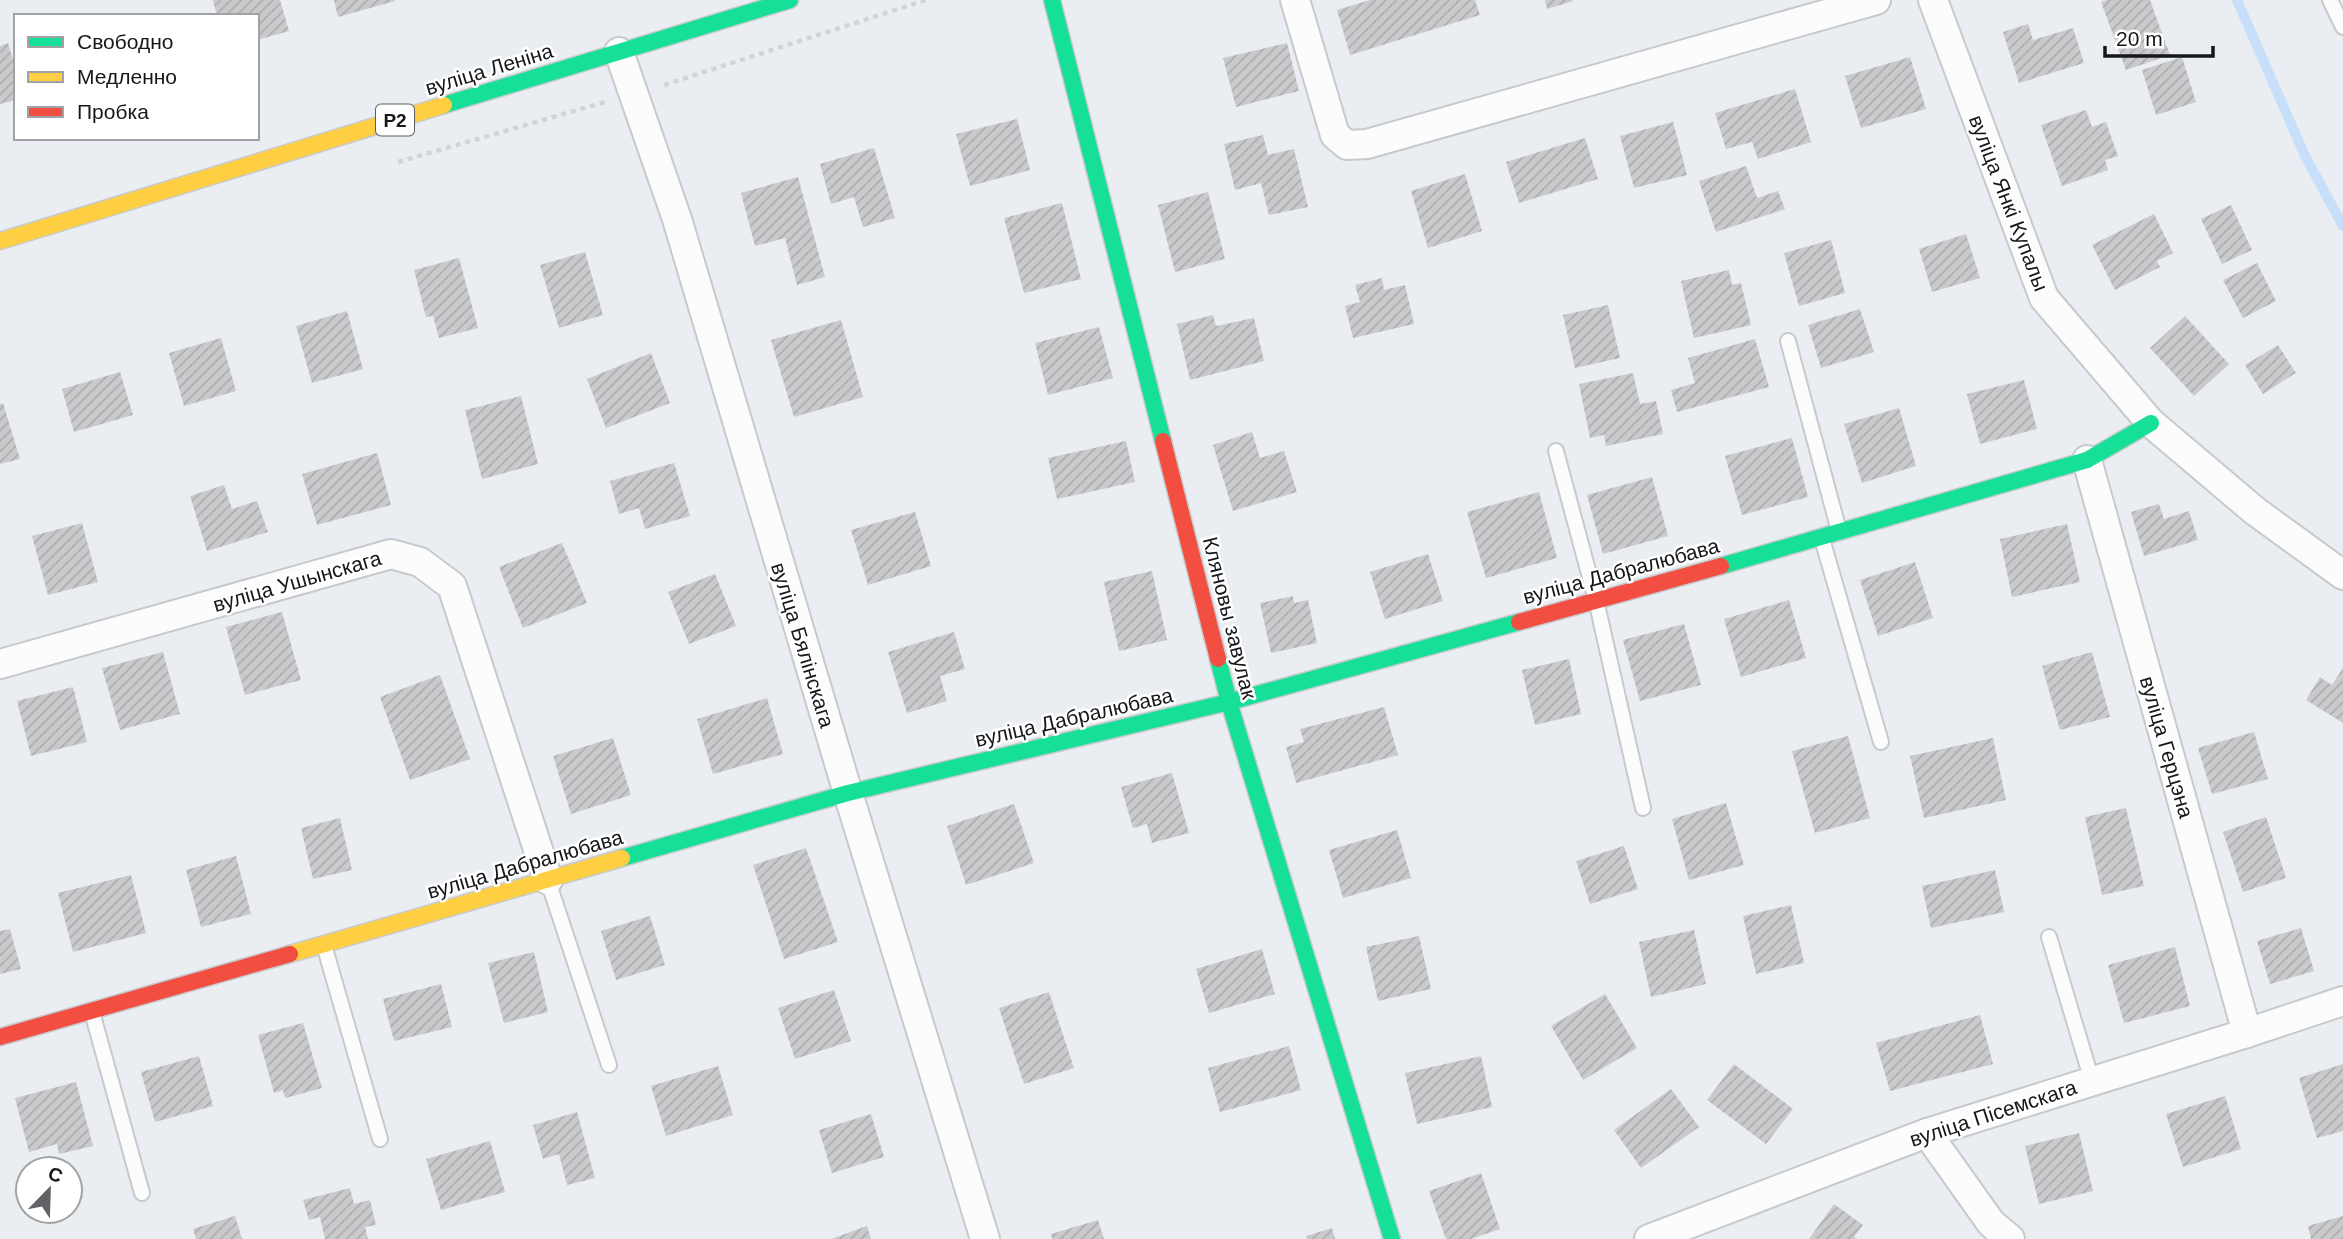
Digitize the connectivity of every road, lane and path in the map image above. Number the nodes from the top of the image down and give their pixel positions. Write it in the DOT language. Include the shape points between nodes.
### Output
graph roads {
  1 [pos="790,0"];
  2 [pos="1052,0"];
  3 [pos="1295,0"];
  4 [pos="1877,0"];
  5 [pos="1933,0"];
  6 [pos="2330,0"];
  7 [pos="2343,27"];
  8 [pos="619,52"];
  9 [pos="0,241"];
  10 [pos="1788,341"];
  11 [pos="2151,423"];
  12 [pos="1556,451"];
  13 [pos="2087,460"];
  14 [pos="1839,533"];
  15 [pos="1822,538"];
  16 [pos="2343,575"];
  17 [pos="1596,600"];
  18 [pos="0,664"];
  19 [pos="1229,702"];
  20 [pos="1881,742"];
  21 [pos="848,793"];
  22 [pos="1643,808"];
  23 [pos="548,880"];
  24 [pos="2049,937"];
  25 [pos="324,945"];
  26 [pos="2343,1001"];
  27 [pos="91,1011"];
  28 [pos="2247,1033"];
  29 [pos="0,1037"];
  30 [pos="609,1065"];
  31 [pos="2092,1081"];
  32 [pos="1927,1133"];
  33 [pos="380,1139"];
  34 [pos="142,1193"];
  35 [pos="985,1239"];
  36 [pos="1392,1239"];
  37 [pos="1649,1239"];
  38 [pos="2010,1239"];
  1 -- 8 [label="street, вуліца Леніна / Р2"];
  2 -- 19 [label="street, Кляновы завулак"];
  3 -- 4 [label="street" via="1335,135 1347,145 1367,144"];
  5 -- 11 [label="street, вуліца Янкі Купалы" via="2044,298"];
  6 -- 7 [label="lane"];
  8 -- 9 [label="street, вуліца Леніна / Р2"];
  8 -- 21 [label="street, вуліца Бялінскага" via="677,219"];
  10 -- 14 [label="lane"];
  11 -- 13 [label="street, вуліца Дабралюбава"];
  11 -- 16 [label="street, вуліца Янкі Купалы" via="2255,511"];
  12 -- 17 [label="lane"];
  13 -- 14 [label="street, вуліца Дабралюбава"];
  13 -- 28 [label="street, вуліца Герцэна"];
  14 -- 15 [label="street, вуліца Дабралюбава"];
  15 -- 17 [label="street, вуліца Дабралюбава"];
  15 -- 20 [label="lane"];
  17 -- 19 [label="street, вуліца Дабралюбава"];
  17 -- 22 [label="lane"];
  18 -- 23 [label="street, вуліца Ушынскага" via="391,554 420,562 452,586"];
  19 -- 21 [label="street, вуліца Дабралюбава"];
  19 -- 36 [label="street, Кляновы завулак"];
  21 -- 23 [label="street, вуліца Дабралюбава"];
  21 -- 35 [label="street, вуліца Бялінскага"];
  23 -- 25 [label="street, вуліца Дабралюбава"];
  23 -- 30 [label="lane"];
  24 -- 31 [label="lane"];
  25 -- 27 [label="street, вуліца Дабралюбава"];
  25 -- 33 [label="lane"];
  26 -- 28 [label="street, вуліца Пісемскага"];
  27 -- 29 [label="street, вуліца Дабралюбава"];
  27 -- 34 [label="lane"];
  28 -- 31 [label="street, вуліца Пісемскага"];
  31 -- 32 [label="street, вуліца Пісемскага"];
  32 -- 37 [label="street, вуліца Пісемскага"];
  32 -- 38 [label="street" via="1991,1223"];
}
